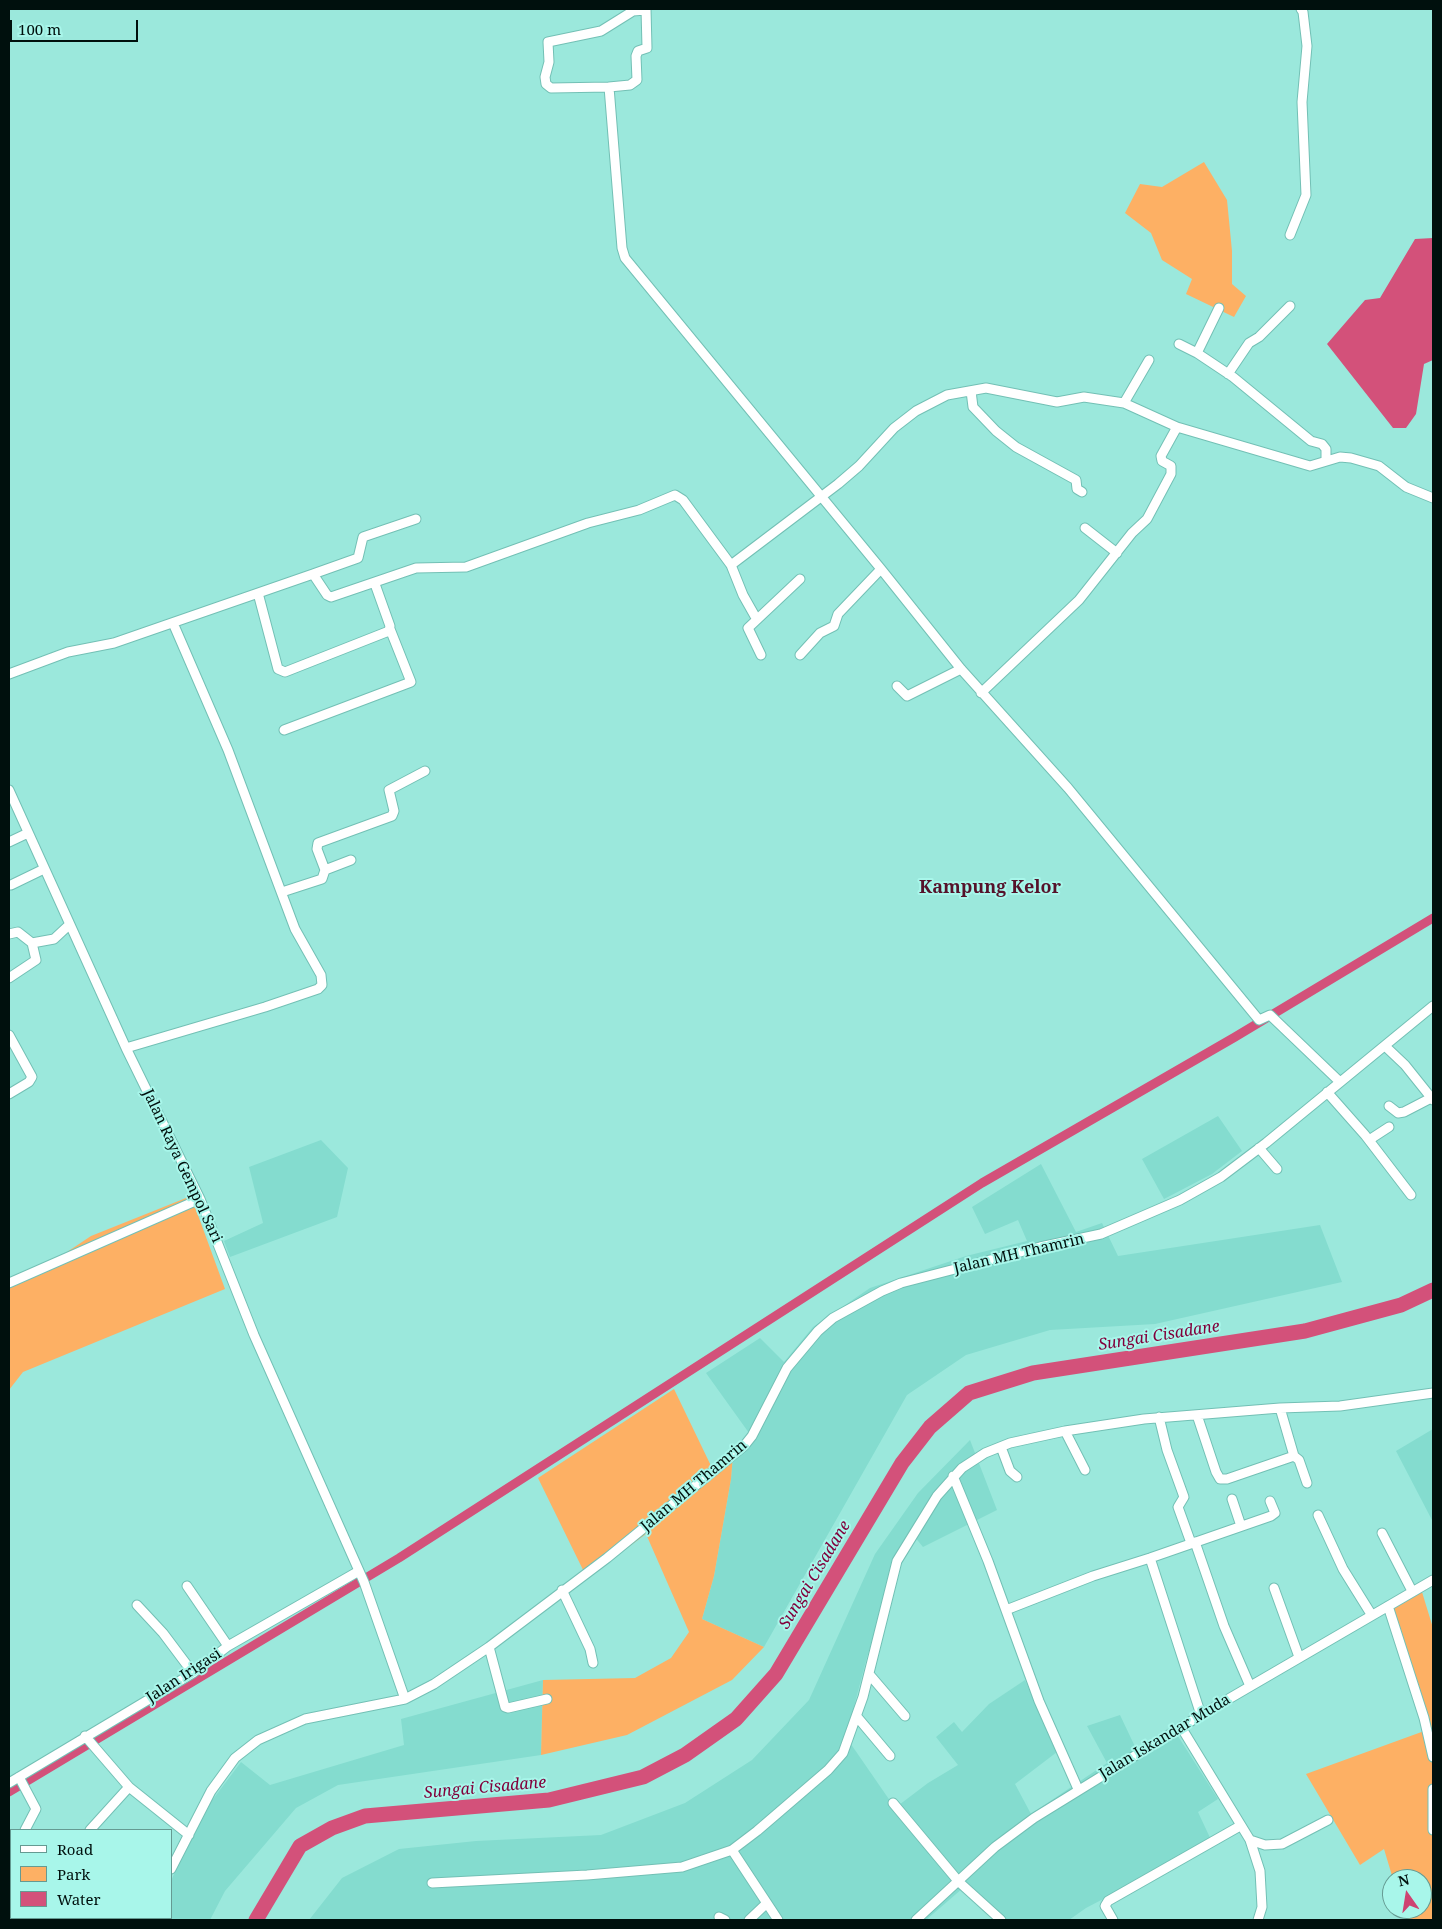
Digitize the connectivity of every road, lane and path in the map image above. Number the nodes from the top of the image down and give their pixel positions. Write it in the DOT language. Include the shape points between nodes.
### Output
graph roads {
  1 [pos="646,9"];
  2 [pos="1301,9"];
  3 [pos="609,86"];
  4 [pos="1290,234"];
  5 [pos="1290,306"];
  6 [pos="1219,308"];
  7 [pos="1179,344"];
  8 [pos="1197,353"];
  9 [pos="1149,360"];
  10 [pos="1228,374"];
  11 [pos="971,391"];
  12 [pos="1124,403"];
  13 [pos="1177,427"];
  14 [pos="1326,460"];
  15 [pos="1082,492"];
  16 [pos="820,496"];
  17 [pos="1433,498"];
  18 [pos="416,519"];
  19 [pos="1086,528"];
  20 [pos="1117,553"];
  21 [pos="731,565"];
  22 [pos="882,569"];
  23 [pos="313,574"];
  24 [pos="800,579"];
  25 [pos="375,584"];
  26 [pos="258,593"];
  27 [pos="756,618"];
  28 [pos="173,623"];
  29 [pos="390,629"];
  30 [pos="762,655"];
  31 [pos="800,655"];
  32 [pos="961,669"];
  33 [pos="9,674"];
  34 [pos="897,686"];
  35 [pos="981,693"];
  36 [pos="284,730"];
  37 [pos="425,770"];
  38 [pos="9,790"];
  39 [pos="28,833"];
  40 [pos="9,842"];
  41 [pos="351,860"];
  42 [pos="44,869"];
  43 [pos="325,870"];
  44 [pos="11,885"];
  45 [pos="282,892"];
  46 [pos="69,925"];
  47 [pos="9,934"];
  48 [pos="32,943"];
  49 [pos="9,978"];
  50 [pos="1433,1006"];
  51 [pos="9,1035"];
  52 [pos="1386,1047"];
  53 [pos="126,1048"];
  54 [pos="12,1052"];
  55 [pos="1340,1082"];
  56 [pos="1328,1092"];
  57 [pos="9,1094"];
  58 [pos="1433,1098"];
  59 [pos="1390,1106"];
  60 [pos="1389,1127"];
  61 [pos="1369,1140"];
  62 [pos="1259,1148"];
  63 [pos="1277,1169"];
  64 [pos="1410,1195"];
  65 [pos="200,1199"];
  66 [pos="9,1283"];
  67 [pos="1433,1393"];
  68 [pos="1280,1408"];
  69 [pos="1197,1415"];
  70 [pos="1159,1417"];
  71 [pos="1065,1431"];
  72 [pos="1001,1447"];
  73 [pos="1294,1456"];
  74 [pos="1084,1470"];
  75 [pos="953,1476"];
  76 [pos="1017,1477"];
  77 [pos="1307,1483"];
  78 [pos="1232,1499"];
  79 [pos="1270,1501"];
  80 [pos="1318,1515"];
  81 [pos="1241,1526"];
  82 [pos="1382,1533"];
  83 [pos="1193,1542"];
  84 [pos="1150,1558"];
  85 [pos="361,1575"];
  86 [pos="1433,1580"];
  87 [pos="186,1586"];
  88 [pos="1274,1588"];
  89 [pos="562,1590"];
  90 [pos="1412,1591"];
  91 [pos="137,1605"];
  92 [pos="1388,1606"];
  93 [pos="1006,1610"];
  94 [pos="1371,1614"];
  95 [pos="228,1646"];
  96 [pos="488,1647"];
  97 [pos="1299,1657"];
  98 [pos="593,1663"];
  99 [pos="193,1673"];
  100 [pos="869,1674"];
  101 [pos="1250,1686"];
  102 [pos="405,1699"];
  103 [pos="547,1699"];
  104 [pos="1201,1714"];
  105 [pos="905,1716"];
  106 [pos="858,1718"];
  107 [pos="1181,1727"];
  108 [pos="87,1740"];
  109 [pos="890,1756"];
  110 [pos="1433,1757"];
  111 [pos="21,1781"];
  112 [pos="9,1783"];
  113 [pos="129,1788"];
  114 [pos="1078,1789"];
  115 [pos="1433,1789"];
  116 [pos="894,1803"];
  117 [pos="1328,1820"];
  118 [pos="1240,1826"];
  119 [pos="1433,1826"];
  120 [pos="26,1829"];
  121 [pos="91,1829"];
  122 [pos="188,1835"];
  123 [pos="1250,1840"];
  124 [pos="732,1850"];
  125 [pos="172,1867"];
  126 [pos="432,1883"];
  127 [pos="955,1885"];
  128 [pos="767,1903"];
  129 [pos="749,1920"];
  130 [pos="778,1920"];
  131 [pos="916,1920"];
  132 [pos="1001,1920"];
  133 [pos="1113,1920"];
  134 [pos="1258,1920"];
  1 -- 3 [label="street" via="647,48 636,53 637,80 630,85"];
  1 -- 3 [label="street" via="633,11 601,30 548,42 549,62 545,78 551,88"];
  2 -- 4 [label="street" via="1308,46 1302,102 1306,195"];
  3 -- 16 [label="street" via="625,258"];
  5 -- 10 [label="street" via="1249,343"];
  6 -- 8 [label="street"];
  7 -- 8 [label="street"];
  8 -- 10 [label="street"];
  9 -- 12 [label="street"];
  10 -- 14 [label="street" via="1302,434 1322,444"];
  11 -- 12 [label="street" via="986,388 1057,402 1084,397"];
  11 -- 15 [label="street" via="973,407 996,431 1016,447 1076,480 1077,489"];
  11 -- 16 [label="street" via="946,395 916,411 894,428 859,466"];
  12 -- 13 [label="street"];
  13 -- 14 [label="street" via="1301,464 1318,465"];
  13 -- 20 [label="street" via="1161,456 1172,474 1147,519"];
  14 -- 17 [label="street" via="1345,458 1379,466 1406,487"];
  16 -- 21 [label="street"];
  16 -- 22 [label="street"];
  18 -- 23 [label="street" via="363,537 358,558"];
  19 -- 20 [label="street"];
  20 -- 35 [label="street" via="1079,600"];
  21 -- 25 [label="street" via="679,496 588,523 466,567 416,568"];
  21 -- 27 [label="street"];
  22 -- 31 [label="street" via="838,614 834,626 820,633"];
  22 -- 32 [label="street"];
  23 -- 25 [label="street" via="331,597"];
  23 -- 26 [label="street"];
  24 -- 27 [label="street"];
  25 -- 29 [label="street"];
  26 -- 28 [label="street"];
  26 -- 29 [label="street" via="281,672"];
  27 -- 30 [label="street" via="748,629"];
  28 -- 33 [label="street" via="114,643 68,652"];
  28 -- 45 [label="street" via="228,750"];
  29 -- 36 [label="street" via="411,682"];
  32 -- 34 [label="street" via="907,696"];
  32 -- 35 [label="street"];
  35 -- 55 [label="street" via="1068,788 1259,1020 1270,1015"];
  37 -- 43 [label="street" via="389,790 394,811 392,816 318,843"];
  38 -- 39 [label="street, Jalan Raya Gempol Sari"];
  39 -- 40 [label="street"];
  39 -- 42 [label="street, Jalan Raya Gempol Sari"];
  41 -- 43 [label="street"];
  42 -- 44 [label="street"];
  42 -- 46 [label="street, Jalan Raya Gempol Sari"];
  43 -- 45 [label="street" via="322,879"];
  45 -- 53 [label="street" via="303,946 321,975 321,987"];
  46 -- 48 [label="street" via="54,939"];
  46 -- 53 [label="street, Jalan Raya Gempol Sari"];
  47 -- 48 [label="street" via="18,932"];
  48 -- 49 [label="street" via="36,960"];
  50 -- 52 [label="street, Jalan MH Thamrin"];
  51 -- 54 [label="street"];
  52 -- 55 [label="street, Jalan MH Thamrin"];
  52 -- 58 [label="street"];
  53 -- 65 [label="street, Jalan Raya Gempol Sari"];
  54 -- 57 [label="street" via="32,1077"];
  55 -- 56 [label="street, Jalan MH Thamrin"];
  56 -- 61 [label="street"];
  56 -- 62 [label="street, Jalan MH Thamrin"];
  58 -- 59 [label="street" via="1404,1112 1398,1113"];
  60 -- 61 [label="street"];
  61 -- 64 [label="street"];
  62 -- 63 [label="street"];
  62 -- 89 [label="street, Jalan MH Thamrin" via="1220,1177 1180,1200 1101,1234 901,1283 844,1311 818,1331 787,1368 744,1446"];
  65 -- 66 [label="street"];
  65 -- 85 [label="street, Jalan Raya Gempol Sari" via="254,1335"];
  67 -- 68 [label="street" via="1366,1403"];
  68 -- 69 [label="street"];
  68 -- 73 [label="street"];
  69 -- 70 [label="street"];
  69 -- 73 [label="street" via="1220,1478 1227,1479"];
  70 -- 71 [label="street"];
  70 -- 83 [label="street" via="1184,1499 1178,1507"];
  71 -- 72 [label="street"];
  71 -- 74 [label="street"];
  72 -- 75 [label="street" via="972,1461"];
  72 -- 76 [label="street" via="1010,1471"];
  73 -- 77 [label="street" via="1299,1460"];
  75 -- 93 [label="street"];
  75 -- 100 [label="street" via="897,1561"];
  78 -- 81 [label="street"];
  79 -- 81 [label="street" via="1274,1515"];
  80 -- 94 [label="street" via="1343,1568"];
  81 -- 83 [label="street"];
  82 -- 90 [label="street"];
  83 -- 84 [label="street"];
  83 -- 101 [label="street"];
  84 -- 93 [label="street"];
  84 -- 104 [label="street"];
  85 -- 95 [label="street, Jalan Irigasi"];
  85 -- 102 [label="street, Jalan Raya Gempol Sari"];
  86 -- 90 [label="street, Jalan Iskandar Muda"];
  87 -- 95 [label="street"];
  88 -- 97 [label="street"];
  89 -- 96 [label="street, Jalan MH Thamrin"];
  89 -- 98 [label="street" via="590,1648"];
  90 -- 92 [label="street, Jalan Iskandar Muda"];
  91 -- 99 [label="street"];
  92 -- 94 [label="street, Jalan Iskandar Muda"];
  92 -- 110 [label="street" via="1424,1718"];
  93 -- 114 [label="street" via="1039,1701"];
  94 -- 97 [label="street, Jalan Iskandar Muda"];
  95 -- 99 [label="street, Jalan Irigasi"];
  96 -- 102 [label="street, Jalan MH Thamrin" via="434,1684"];
  96 -- 103 [label="street" via="505,1706"];
  97 -- 101 [label="street, Jalan Iskandar Muda"];
  99 -- 108 [label="street, Jalan Irigasi"];
  100 -- 105 [label="street"];
  100 -- 106 [label="street"];
  101 -- 104 [label="street, Jalan Iskandar Muda"];
  102 -- 122 [label="street, Jalan MH Thamrin" via="305,1719 258,1740 222,1773"];
  104 -- 107 [label="street, Jalan Iskandar Muda"];
  106 -- 109 [label="street"];
  106 -- 124 [label="street" via="840,1757 780,1812"];
  107 -- 114 [label="street, Jalan Iskandar Muda"];
  107 -- 118 [label="street"];
  108 -- 111 [label="street, Jalan Irigasi"];
  108 -- 113 [label="street"];
  111 -- 112 [label="street, Jalan Irigasi"];
  111 -- 120 [label="street" via="36,1809"];
  113 -- 121 [label="street"];
  113 -- 122 [label="street"];
  114 -- 127 [label="street, Jalan Iskandar Muda" via="995,1847"];
  115 -- 119 [label="street"];
  116 -- 127 [label="street"];
  117 -- 123 [label="street" via="1282,1844 1265,1845"];
  118 -- 123 [label="street"];
  118 -- 133 [label="street" via="1108,1901 1105,1906"];
  122 -- 125 [label="street, Jalan MH Thamrin"];
  123 -- 134 [label="street" via="1260,1871 1262,1907"];
  124 -- 126 [label="street" via="701,1862 659,1870"];
  124 -- 128 [label="street"];
  127 -- 131 [label="street, Jalan Iskandar Muda"];
  127 -- 132 [label="street"];
  128 -- 129 [label="street"];
  128 -- 130 [label="street"];
}
